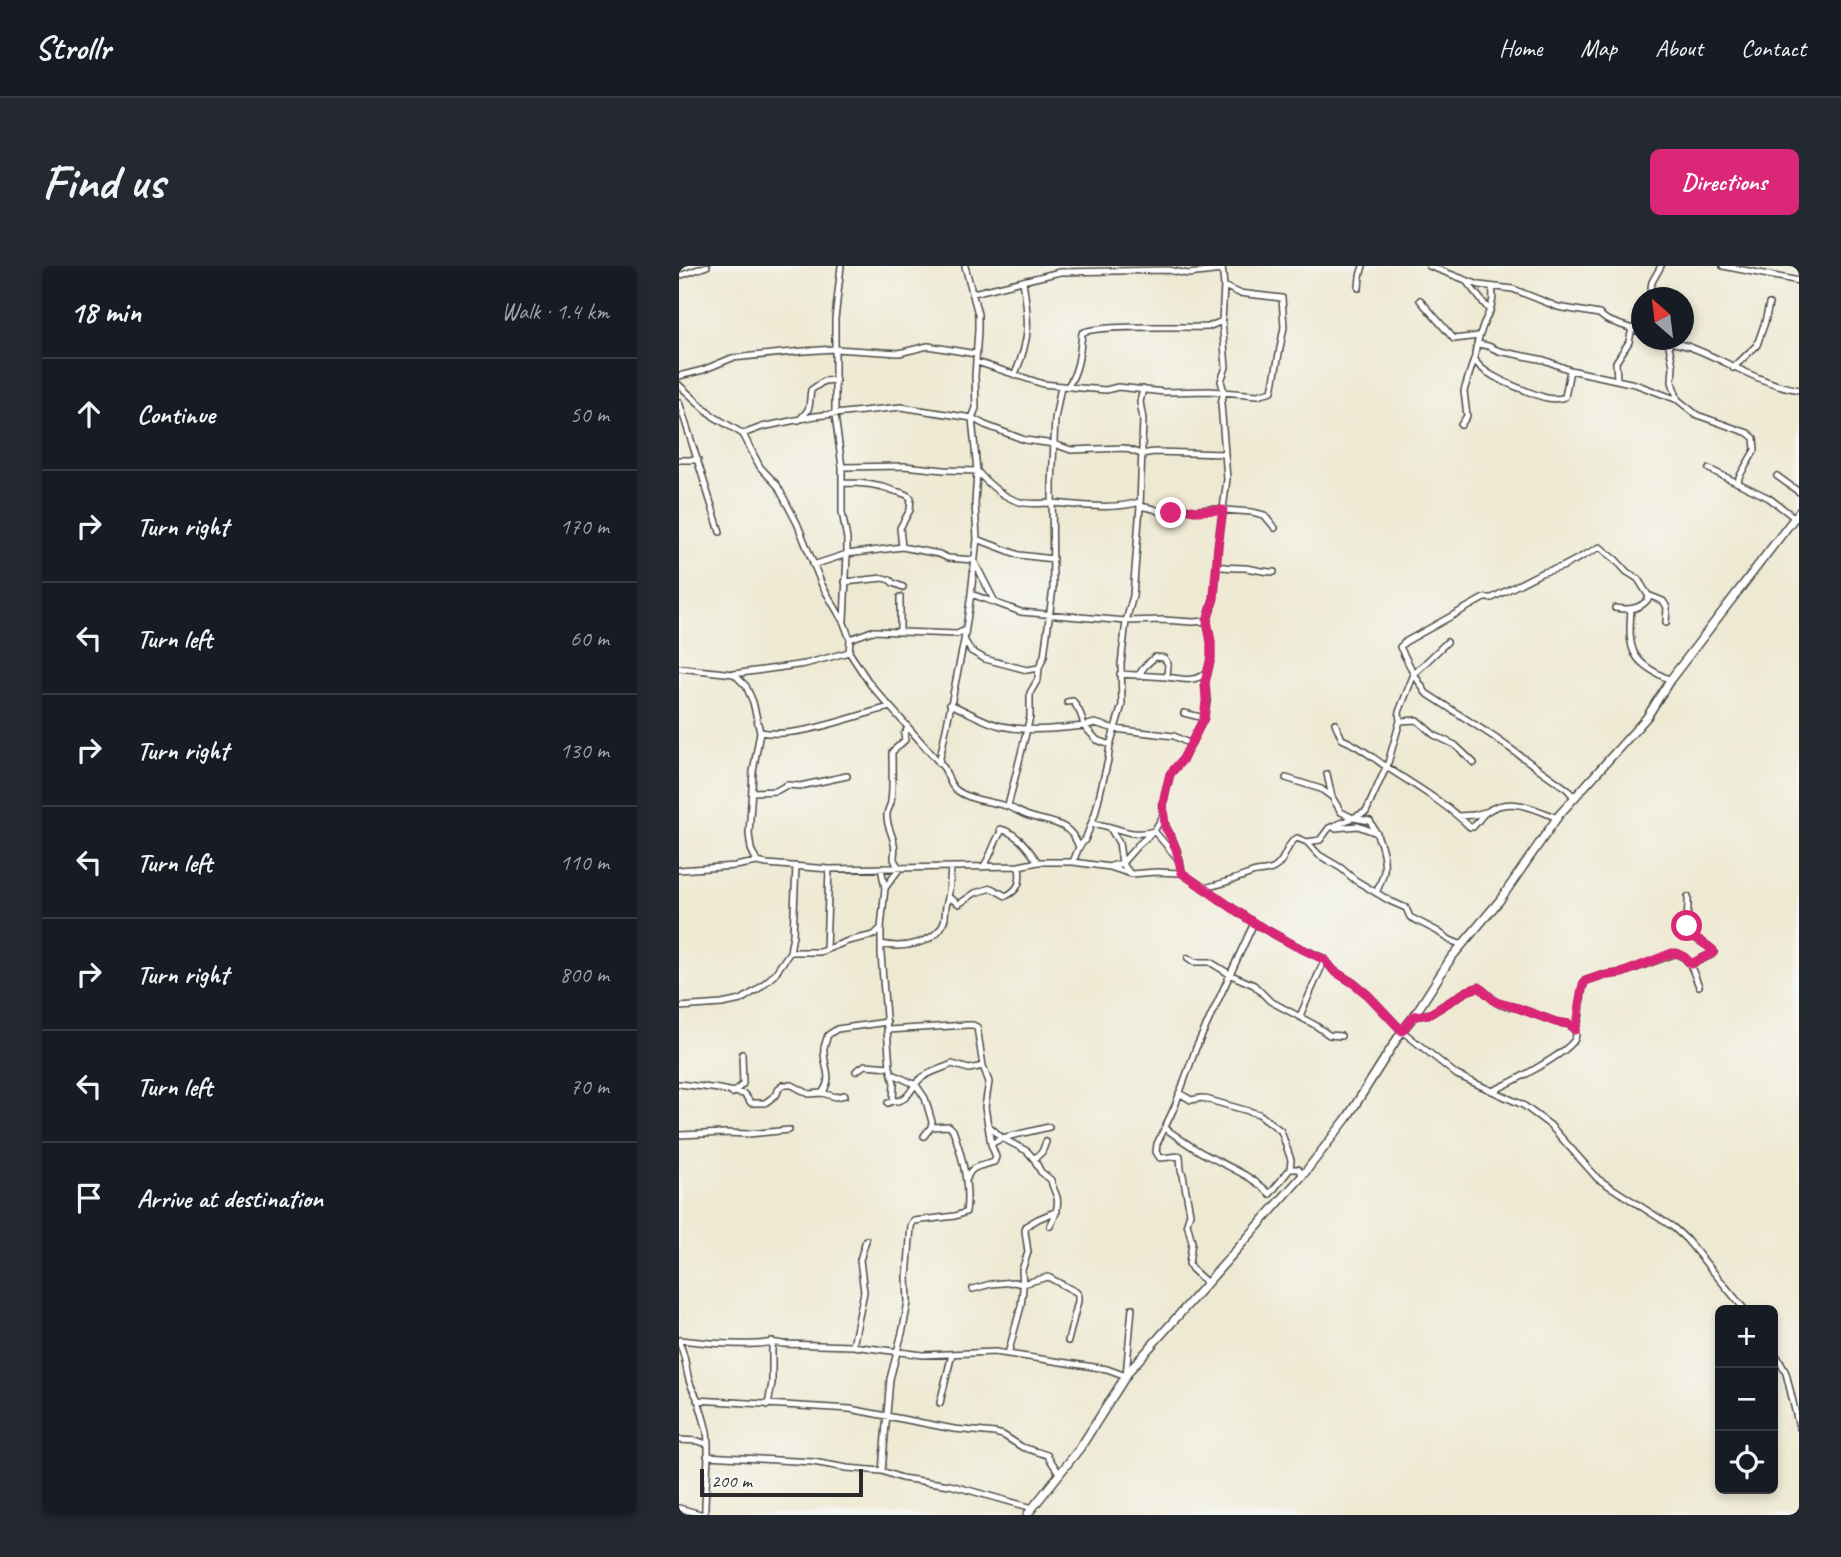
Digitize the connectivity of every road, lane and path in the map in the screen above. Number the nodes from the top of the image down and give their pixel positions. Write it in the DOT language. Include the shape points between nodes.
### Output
graph roads {
  1 [pos="707,266"];
  2 [pos="841,266"];
  3 [pos="965,266"];
  4 [pos="1363,266"];
  5 [pos="1429,266"];
  6 [pos="1661,266"];
  7 [pos="1723,266"];
  8 [pos="1222,268"];
  9 [pos="679,276"];
  10 [pos="1465,279"];
  11 [pos="1023,281"];
  12 [pos="1799,281"];
  13 [pos="1224,286"];
  14 [pos="1492,287"];
  15 [pos="1651,287"];
  16 [pos="1359,288"];
  17 [pos="973,293"];
  18 [pos="1420,300"];
  19 [pos="1769,304"];
  20 [pos="1490,311"];
  21 [pos="1222,321"];
  22 [pos="1631,328"];
  23 [pos="1479,336"];
  24 [pos="1631,339"];
  25 [pos="1478,344"];
  26 [pos="1694,348"];
  27 [pos="835,349"];
  28 [pos="1668,350"];
  29 [pos="976,354"];
  30 [pos="1475,358"];
  31 [pos="977,362"];
  32 [pos="1733,368"];
  33 [pos="1570,370"];
  34 [pos="1015,374"];
  35 [pos="679,376"];
  36 [pos="836,380"];
  37 [pos="1617,380"];
  38 [pos="679,386"];
  39 [pos="1064,386"];
  40 [pos="1143,389"];
  41 [pos="1799,390"];
  42 [pos="1210,391"];
  43 [pos="1224,392"];
  44 [pos="1678,400"];
  45 [pos="1221,403"];
  46 [pos="680,404"];
  47 [pos="835,415"];
  48 [pos="972,418"];
  49 [pos="799,420"];
  50 [pos="1461,425"];
  51 [pos="743,434"];
  52 [pos="1054,444"];
  53 [pos="1141,454"];
  54 [pos="1225,454"];
  55 [pos="679,460"];
  56 [pos="698,460"];
  57 [pos="842,467"];
  58 [pos="1709,469"];
  59 [pos="977,471"];
  60 [pos="1777,476"];
  61 [pos="842,483"];
  62 [pos="1738,484"];
  63 [pos="1799,492"];
  64 [pos="1053,503"];
  65 [pos="1140,504"];
  66 [pos="1223,510"];
  67 [pos="1797,515"];
  68 [pos="1275,528"];
  69 [pos="720,532"];
  70 [pos="977,539"];
  71 [pos="902,547"];
  72 [pos="847,554"];
  73 [pos="1053,559"];
  74 [pos="974,560"];
  75 [pos="813,565"];
  76 [pos="1217,566"];
  77 [pos="1273,572"];
  78 [pos="845,582"];
  79 [pos="903,587"];
  80 [pos="971,594"];
  81 [pos="1648,596"];
  82 [pos="900,597"];
  83 [pos="995,602"];
  84 [pos="1615,608"];
  85 [pos="1631,609"];
  86 [pos="1049,615"];
  87 [pos="1126,621"];
  88 [pos="1207,621"];
  89 [pos="844,623"];
  90 [pos="1666,623"];
  91 [pos="965,630"];
  92 [pos="900,632"];
  93 [pos="957,634"];
  94 [pos="850,639"];
  95 [pos="964,641"];
  96 [pos="1447,642"];
  97 [pos="849,652"];
  98 [pos="679,668"];
  99 [pos="1039,668"];
  100 [pos="1207,672"];
  101 [pos="734,674"];
  102 [pos="1120,674"];
  103 [pos="1414,674"];
  104 [pos="1138,676"];
  105 [pos="1167,677"];
  106 [pos="1670,680"];
  107 [pos="1067,702"];
  108 [pos="950,705"];
  109 [pos="890,707"];
  110 [pos="1184,713"];
  111 [pos="1204,718"];
  112 [pos="1400,721"];
  113 [pos="1335,723"];
  114 [pos="1084,726"];
  115 [pos="908,728"];
  116 [pos="1025,729"];
  117 [pos="1115,729"];
  118 [pos="760,732"];
  119 [pos="1192,742"];
  120 [pos="1110,745"];
  121 [pos="1474,763"];
  122 [pos="939,764"];
  123 [pos="1387,767"];
  124 [pos="1327,774"];
  125 [pos="847,776"];
  126 [pos="1286,778"];
  127 [pos="752,792"];
  128 [pos="1578,794"];
  129 [pos="1332,797"];
  130 [pos="1008,806"];
  131 [pos="1485,812"];
  132 [pos="1095,814"];
  133 [pos="1163,816"];
  134 [pos="1458,816"];
  135 [pos="1353,818"];
  136 [pos="1557,818"];
  137 [pos="1091,824"];
  138 [pos="1102,824"];
  139 [pos="1110,828"];
  140 [pos="1329,828"];
  141 [pos="1154,831"];
  142 [pos="1377,833"];
  143 [pos="1307,842"];
  144 [pos="1079,847"];
  145 [pos="1180,861"];
  146 [pos="757,862"];
  147 [pos="1038,862"];
  148 [pos="1073,862"];
  149 [pos="1122,863"];
  150 [pos="796,866"];
  151 [pos="1019,866"];
  152 [pos="951,867"];
  153 [pos="983,867"];
  154 [pos="1110,867"];
  155 [pos="881,868"];
  156 [pos="829,869"];
  157 [pos="900,869"];
  158 [pos="679,870"];
  159 [pos="1182,873"];
  160 [pos="1131,874"];
  161 [pos="885,888"];
  162 [pos="1203,888"];
  163 [pos="1377,893"];
  164 [pos="1688,897"];
  165 [pos="950,898"];
  166 [pos="1254,923"];
  167 [pos="881,928"];
  168 [pos="881,944"];
  169 [pos="1462,945"];
  170 [pos="826,949"];
  171 [pos="789,952"];
  172 [pos="1188,958"];
  173 [pos="1325,960"];
  174 [pos="1691,964"];
  175 [pos="1231,975"];
  176 [pos="1699,986"];
  177 [pos="679,1007"];
  178 [pos="1300,1016"];
  179 [pos="1414,1016"];
  180 [pos="887,1022"];
  181 [pos="888,1030"];
  182 [pos="1575,1030"];
  183 [pos="1402,1031"];
  184 [pos="1341,1036"];
  185 [pos="742,1054"];
  186 [pos="890,1066"];
  187 [pos="983,1066"];
  188 [pos="856,1072"];
  189 [pos="893,1074"];
  190 [pos="679,1084"];
  191 [pos="916,1085"];
  192 [pos="1491,1091"];
  193 [pos="733,1093"];
  194 [pos="822,1093"];
  195 [pos="1179,1093"];
  196 [pos="845,1095"];
  197 [pos="989,1126"];
  198 [pos="1049,1127"];
  199 [pos="931,1128"];
  200 [pos="1165,1128"];
  201 [pos="789,1130"];
  202 [pos="679,1135"];
  203 [pos="924,1136"];
  204 [pos="1002,1138"];
  205 [pos="1046,1142"];
  206 [pos="991,1144"];
  207 [pos="1034,1159"];
  208 [pos="1291,1160"];
  209 [pos="1290,1169"];
  210 [pos="1301,1172"];
  211 [pos="966,1187"];
  212 [pos="1057,1211"];
  213 [pos="1050,1226"];
  214 [pos="866,1240"];
  215 [pos="1207,1283"];
  216 [pos="1022,1284"];
  217 [pos="973,1289"];
  218 [pos="1741,1305"];
  219 [pos="1132,1308"];
  220 [pos="772,1341"];
  221 [pos="1067,1341"];
  222 [pos="679,1342"];
  223 [pos="853,1346"];
  224 [pos="897,1351"];
  225 [pos="952,1354"];
  226 [pos="1008,1354"];
  227 [pos="1778,1358"];
  228 [pos="1126,1376"];
  229 [pos="697,1399"];
  230 [pos="940,1403"];
  231 [pos="768,1405"];
  232 [pos="887,1417"];
  233 [pos="1799,1427"];
  234 [pos="679,1440"];
  235 [pos="707,1444"];
  236 [pos="707,1456"];
  237 [pos="882,1471"];
  238 [pos="1059,1473"];
  239 [pos="679,1508"];
  240 [pos="1033,1508"];
  241 [pos="704,1515"];
  242 [pos="1027,1515"];
  1 -- 9 [label="street"];
  2 -- 27 [label="street"];
  3 -- 17 [label="street"];
  4 -- 16 [label="street"];
  5 -- 10 [label="street"];
  6 -- 15 [label="street"];
  7 -- 12 [label="street"];
  8 -- 11 [label="street" via="1188,274 1168,270 1060,272"];
  8 -- 13 [label="street"];
  10 -- 14 [label="street"];
  10 -- 20 [label="street"];
  11 -- 17 [label="street"];
  11 -- 34 [label="street" via="1028,326"];
  13 -- 21 [label="street"];
  13 -- 43 [label="street" via="1239,293 1282,298 1284,327 1272,391 1258,395"];
  14 -- 20 [label="street"];
  14 -- 22 [label="street" via="1598,314"];
  17 -- 29 [label="street" via="978,314"];
  18 -- 23 [label="street" via="1454,339"];
  19 -- 32 [label="street" via="1756,345"];
  20 -- 23 [label="street"];
  21 -- 39 [label="street" via="1208,327 1088,330 1082,333 1073,378"];
  21 -- 43 [label="street"];
  23 -- 25 [label="street"];
  24 -- 37 [label="street" via="1616,362"];
  25 -- 30 [label="street"];
  25 -- 33 [label="street"];
  26 -- 32 [label="street"];
  27 -- 29 [label="street" via="899,353 928,346"];
  27 -- 35 [label="street" via="732,358"];
  27 -- 36 [label="street"];
  28 -- 44 [label="street"];
  29 -- 31 [label="street"];
  30 -- 33 [label="street" via="1497,379 1537,396 1563,399"];
  30 -- 50 [label="street" via="1464,391 1467,416"];
  31 -- 34 [label="street"];
  31 -- 48 [label="street"];
  32 -- 41 [label="street"];
  33 -- 37 [label="street"];
  34 -- 39 [label="street"];
  36 -- 47 [label="street"];
  36 -- 49 [label="street" via="824,381 811,390 808,411"];
  37 -- 44 [label="street"];
  38 -- 51 [label="street" via="713,416"];
  39 -- 40 [label="street"];
  39 -- 52 [label="street"];
  40 -- 42 [label="street"];
  40 -- 53 [label="street" via="1139,402"];
  42 -- 43 [label="street"];
  42 -- 45 [label="street"];
  43 -- 45 [label="street"];
  44 -- 62 [label="street" via="1697,415 1754,438 1755,450"];
  45 -- 54 [label="street"];
  46 -- 56 [label="street"];
  47 -- 48 [label="street" via="901,407"];
  47 -- 49 [label="street"];
  47 -- 57 [label="street"];
  48 -- 52 [label="street" via="1024,440"];
  48 -- 59 [label="street"];
  49 -- 51 [label="street"];
  51 -- 75 [label="street" via="760,467 777,485"];
  52 -- 53 [label="street" via="1071,450 1123,448"];
  52 -- 64 [label="street"];
  53 -- 54 [label="street"];
  53 -- 65 [label="street"];
  54 -- 66 [label="street"];
  55 -- 56 [label="street"];
  56 -- 69 [label="street"];
  57 -- 59 [label="street"];
  57 -- 61 [label="street"];
  58 -- 62 [label="street"];
  59 -- 64 [label="street" via="989,485 1021,503"];
  59 -- 70 [label="street"];
  60 -- 63 [label="street"];
  61 -- 71 [label="street" via="887,486 911,498 900,528"];
  61 -- 72 [label="street"];
  62 -- 67 [label="street"];
  64 -- 65 [label="street"];
  64 -- 73 [label="street"];
  65 -- 66 [label="street" via="1166,515 1181,508"];
  65 -- 87 [label="street" via="1133,596"];
  66 -- 68 [label="street" via="1264,515"];
  66 -- 76 [label="street"];
  67 -- 106 [label="street"];
  70 -- 73 [label="street" via="1019,555"];
  70 -- 74 [label="street"];
  71 -- 72 [label="street"];
  71 -- 74 [label="street"];
  72 -- 75 [label="street"];
  72 -- 78 [label="street"];
  73 -- 86 [label="street"];
  74 -- 80 [label="street"];
  74 -- 83 [label="street"];
  75 -- 89 [label="street"];
  76 -- 77 [label="street"];
  76 -- 88 [label="street"];
  78 -- 79 [label="street" via="883,578"];
  78 -- 89 [label="street"];
  80 -- 83 [label="street"];
  80 -- 91 [label="street"];
  81 -- 85 [label="street" via="1646,603"];
  81 -- 90 [label="street" via="1663,601"];
  81 -- 103 [label="street" via="1638,579 1600,547 1484,598 1405,642 1401,647"];
  82 -- 92 [label="street"];
  83 -- 86 [label="street" via="1021,612"];
  84 -- 85 [label="street"];
  85 -- 106 [label="street" via="1630,646 1650,670"];
  86 -- 87 [label="street"];
  86 -- 99 [label="street"];
  87 -- 88 [label="street"];
  87 -- 102 [label="street"];
  88 -- 100 [label="street" via="1211,658"];
  89 -- 94 [label="street"];
  91 -- 93 [label="street"];
  91 -- 95 [label="street"];
  92 -- 93 [label="street"];
  92 -- 94 [label="street" via="872,631"];
  93 -- 95 [label="street"];
  94 -- 97 [label="street"];
  95 -- 99 [label="street" via="985,659 1027,670"];
  95 -- 108 [label="street"];
  96 -- 103 [label="street"];
  97 -- 101 [label="street"];
  97 -- 109 [label="street"];
  98 -- 101 [label="street"];
  99 -- 116 [label="street"];
  100 -- 105 [label="street" via="1191,681"];
  100 -- 111 [label="street"];
  101 -- 118 [label="street" via="753,702"];
  102 -- 104 [label="street"];
  102 -- 117 [label="street" via="1122,705"];
  103 -- 112 [label="street" via="1399,712"];
  103 -- 128 [label="street" via="1426,693 1572,795"];
  104 -- 105 [label="street"];
  104 -- 105 [label="street" via="1151,659 1159,657 1168,664"];
  106 -- 128 [label="street" via="1647,717"];
  107 -- 114 [label="street" via="1078,707"];
  108 -- 116 [label="street" via="999,726"];
  108 -- 122 [label="street"];
  109 -- 115 [label="street"];
  109 -- 118 [label="street" via="819,727"];
  110 -- 111 [label="street"];
  111 -- 119 [label="street"];
  112 -- 121 [label="street" via="1417,720"];
  112 -- 123 [label="street"];
  113 -- 123 [label="street" via="1342,739"];
  114 -- 116 [label="street"];
  114 -- 117 [label="street" via="1095,723"];
  114 -- 120 [label="street" via="1097,740"];
  115 -- 122 [label="street"];
  115 -- 157 [label="street" via="905,740 892,752 894,778 886,814 895,846 892,856"];
  116 -- 130 [label="street"];
  117 -- 119 [label="street"];
  117 -- 120 [label="street"];
  118 -- 127 [label="street"];
  119 -- 133 [label="street" via="1170,774"];
  120 -- 132 [label="street"];
  122 -- 130 [label="street" via="955,789"];
  123 -- 134 [label="street"];
  123 -- 135 [label="street" via="1366,812"];
  124 -- 129 [label="street"];
  125 -- 127 [label="street"];
  126 -- 129 [label="street"];
  127 -- 146 [label="street" via="750,842"];
  128 -- 136 [label="street"];
  129 -- 135 [label="street" via="1341,811"];
  130 -- 144 [label="street" via="1055,822 1075,835"];
  131 -- 134 [label="street"];
  131 -- 134 [label="street" via="1473,827"];
  131 -- 136 [label="street" via="1509,803"];
  132 -- 137 [label="street"];
  132 -- 138 [label="street"];
  133 -- 141 [label="street"];
  133 -- 145 [label="street"];
  135 -- 140 [label="street"];
  135 -- 142 [label="street" via="1370,821"];
  136 -- 169 [label="street"];
  137 -- 138 [label="street"];
  137 -- 144 [label="street"];
  138 -- 139 [label="street"];
  139 -- 141 [label="street" via="1140,835"];
  139 -- 149 [label="street" via="1119,843"];
  140 -- 142 [label="street" via="1358,826"];
  140 -- 143 [label="street" via="1320,840"];
  141 -- 145 [label="street"];
  141 -- 149 [label="street"];
  142 -- 163 [label="street" via="1385,864"];
  143 -- 162 [label="street" via="1291,841 1274,868"];
  143 -- 163 [label="street"];
  144 -- 148 [label="street"];
  145 -- 159 [label="street"];
  146 -- 150 [label="street"];
  146 -- 158 [label="street"];
  147 -- 148 [label="street"];
  147 -- 151 [label="street"];
  147 -- 153 [label="street" via="1020,839 1000,829"];
  148 -- 154 [label="street"];
  149 -- 154 [label="street"];
  149 -- 160 [label="street"];
  150 -- 156 [label="street"];
  150 -- 171 [label="street"];
  151 -- 153 [label="street"];
  151 -- 165 [label="street" via="1019,886 1006,896 991,888 959,904"];
  152 -- 153 [label="street"];
  152 -- 157 [label="street"];
  152 -- 165 [label="street"];
  154 -- 160 [label="street"];
  155 -- 156 [label="street"];
  155 -- 157 [label="street"];
  155 -- 161 [label="street"];
  156 -- 170 [label="street"];
  157 -- 161 [label="street"];
  159 -- 160 [label="street"];
  159 -- 162 [label="street"];
  161 -- 167 [label="street"];
  162 -- 166 [label="street"];
  163 -- 169 [label="street"];
  164 -- 174 [label="street" via="1689,932 1714,952"];
  165 -- 168 [label="street" via="943,925 920,943"];
  166 -- 173 [label="street"];
  166 -- 175 [label="street"];
  167 -- 168 [label="street"];
  167 -- 170 [label="street"];
  168 -- 180 [label="street"];
  169 -- 179 [label="street"];
  170 -- 171 [label="street"];
  171 -- 177 [label="street" via="774,975 741,1000"];
  172 -- 175 [label="street" via="1210,962"];
  173 -- 178 [label="street"];
  173 -- 183 [label="street"];
  174 -- 176 [label="street"];
  174 -- 182 [label="street" via="1677,953 1585,981"];
  175 -- 178 [label="street"];
  175 -- 195 [label="street"];
  178 -- 184 [label="street" via="1329,1035"];
  179 -- 182 [label="street" via="1430,1014 1479,987 1496,1002 1569,1024"];
  179 -- 183 [label="street"];
  180 -- 181 [label="street"];
  180 -- 194 [label="street" via="837,1029 828,1035 824,1046 829,1079"];
  181 -- 186 [label="street"];
  181 -- 187 [label="street" via="973,1024"];
  182 -- 192 [label="street" via="1567,1047 1524,1076"];
  183 -- 192 [label="street" via="1457,1075"];
  183 -- 210 [label="street" via="1347,1118"];
  185 -- 193 [label="street" via="743,1084"];
  186 -- 188 [label="street" via="865,1065"];
  186 -- 189 [label="street"];
  187 -- 191 [label="street" via="969,1069 952,1064"];
  187 -- 197 [label="street" via="989,1082 985,1107"];
  189 -- 191 [label="street"];
  189 -- 191 [label="street" via="891,1102 904,1100"];
  190 -- 193 [label="street"];
  191 -- 199 [label="street" via="925,1098"];
  192 -- 218 [label="street" via="1523,1105 1550,1125 1598,1179 1673,1227"];
  193 -- 194 [label="street" via="744,1094 751,1103 765,1103 782,1085 809,1094"];
  194 -- 196 [label="street"];
  195 -- 200 [label="street"];
  195 -- 208 [label="street" via="1191,1100 1202,1098 1259,1114 1280,1131"];
  197 -- 204 [label="street"];
  197 -- 206 [label="street"];
  198 -- 204 [label="street"];
  199 -- 203 [label="street"];
  199 -- 211 [label="street" via="949,1126 953,1130"];
  200 -- 209 [label="street" via="1270,1194"];
  200 -- 215 [label="street" via="1156,1152 1160,1158 1180,1156 1190,1213 1189,1264"];
  201 -- 202 [label="street"];
  204 -- 206 [label="street"];
  204 -- 207 [label="street"];
  205 -- 207 [label="street"];
  206 -- 211 [label="street" via="994,1162 974,1167"];
  207 -- 212 [label="street" via="1051,1180"];
  208 -- 209 [label="street"];
  208 -- 210 [label="street"];
  209 -- 210 [label="street"];
  210 -- 215 [label="street"];
  211 -- 224 [label="street" via="966,1212 914,1221 911,1226 908,1302"];
  212 -- 213 [label="street"];
  212 -- 216 [label="street" via="1026,1226 1028,1252"];
  214 -- 223 [label="street" via="860,1260 862,1309"];
  215 -- 228 [label="street"];
  216 -- 217 [label="street"];
  216 -- 221 [label="street" via="1048,1277 1078,1294"];
  216 -- 226 [label="street"];
  219 -- 228 [label="street"];
  220 -- 222 [label="street" via="760,1345"];
  220 -- 223 [label="street"];
  220 -- 231 [label="street"];
  222 -- 229 [label="street"];
  223 -- 224 [label="street"];
  224 -- 225 [label="street" via="923,1356"];
  224 -- 232 [label="street"];
  225 -- 226 [label="street"];
  225 -- 230 [label="street"];
  226 -- 228 [label="street"];
  227 -- 233 [label="street"];
  228 -- 238 [label="street"];
  229 -- 231 [label="street"];
  229 -- 235 [label="street"];
  231 -- 232 [label="street" via="842,1408"];
  232 -- 237 [label="street"];
  232 -- 238 [label="street" via="1003,1435 1047,1455"];
  234 -- 235 [label="street"];
  235 -- 236 [label="street"];
  236 -- 237 [label="street"];
  236 -- 241 [label="street"];
  237 -- 240 [label="street"];
  238 -- 240 [label="street"];
  239 -- 241 [label="street"];
  240 -- 242 [label="street"];
}
